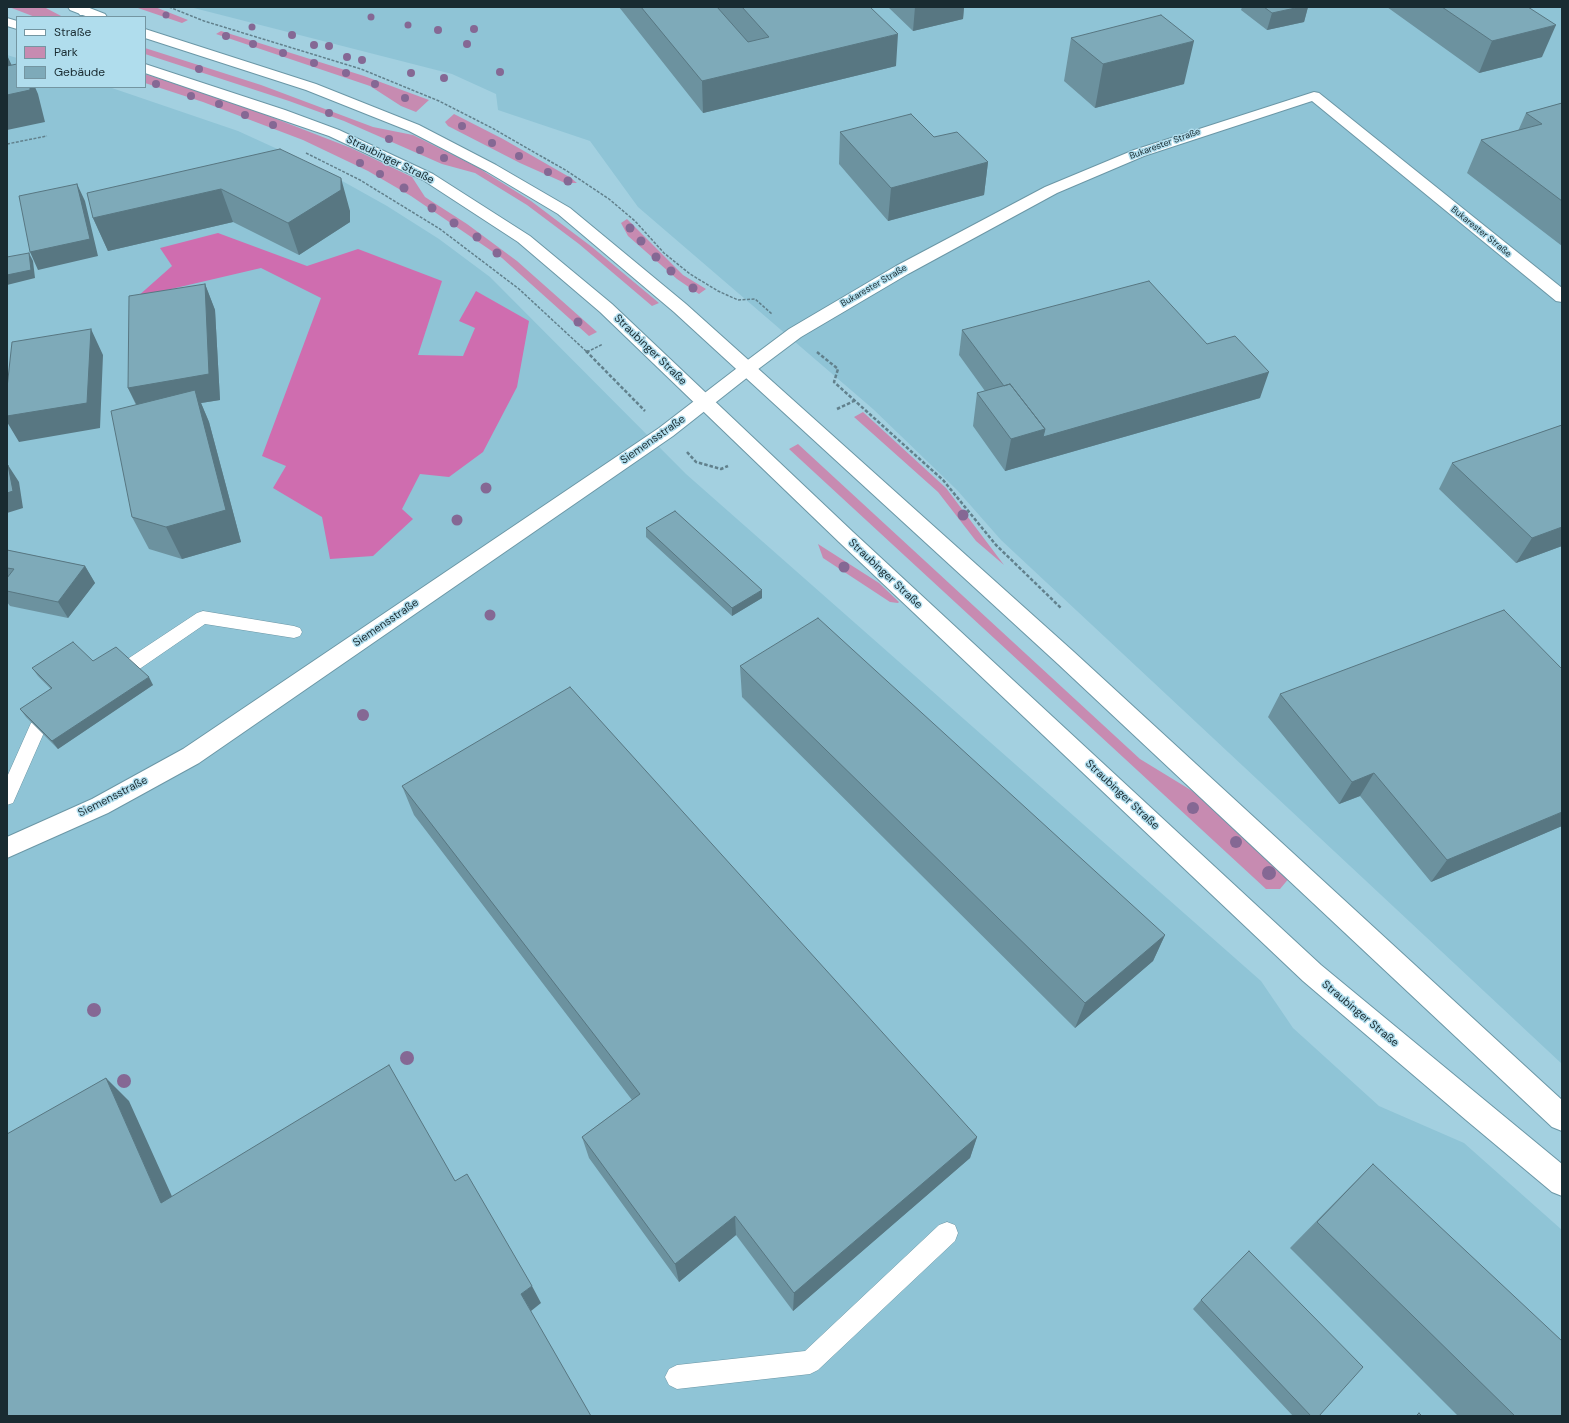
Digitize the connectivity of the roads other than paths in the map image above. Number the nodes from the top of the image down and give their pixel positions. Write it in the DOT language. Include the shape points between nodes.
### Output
graph roads {
  1 [pos="81,9"];
  2 [pos="98,16"];
  3 [pos="146,33"];
  4 [pos="146,68"];
  5 [pos="1562,298"];
  6 [pos="747,369"];
  7 [pos="704,402"];
  8 [pos="294,632"];
  9 [pos="132,665"];
  10 [pos="37,728"];
  11 [pos="7,798"];
  12 [pos="7,848"];
  13 [pos="1562,1118"];
  14 [pos="1562,1182"];
  15 [pos="947,1233"];
  16 [pos="677,1377"];
  1 -- 2 [label="main road"];
  3 -- 6 [label="main road" via="356,103 414,128 492,168 564,211 680,308"];
  4 -- 7 [label="main road, Straubinger Straße" via="280,113 334,134 428,177 524,238 606,308"];
  5 -- 6 [label="main road, Bukarester Straße" via="1314,96 1139,153 1051,190 902,270 795,333"];
  6 -- 7 [label="main road, Siemensstraße"];
  6 -- 13 [label="main road" via="1066,658"];
  7 -- 12 [label="main road, Siemensstraße" via="666,432 191,756 100,806"];
  7 -- 14 [label="main road, Straubinger Straße" via="1312,973"];
  8 -- 9 [label="lane" via="203,617"];
  10 -- 11 [label="lane"];
  15 -- 16 [label="lane" via="810,1362"];
}
